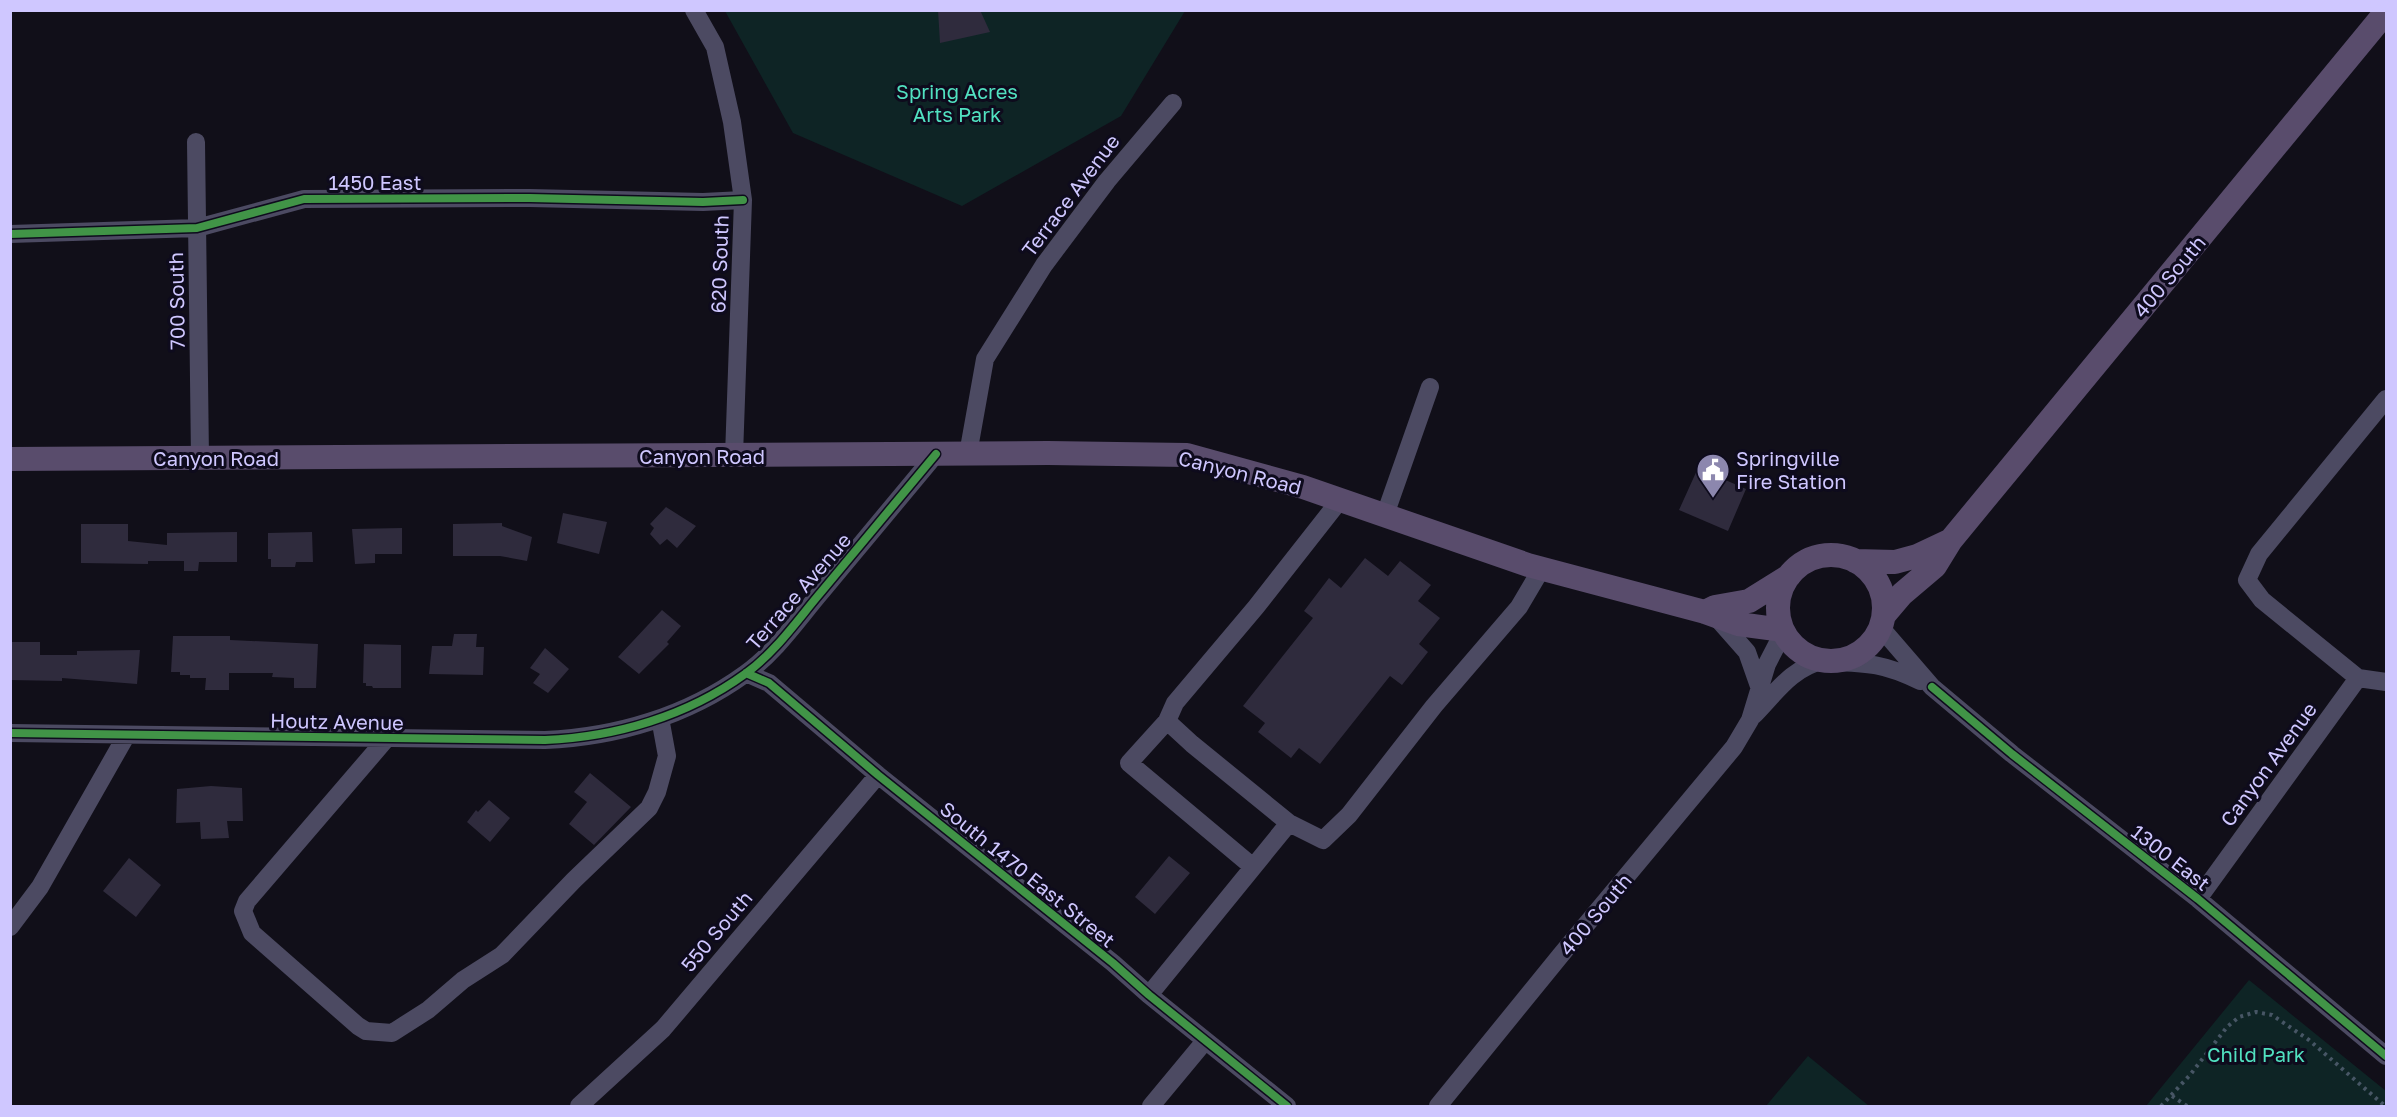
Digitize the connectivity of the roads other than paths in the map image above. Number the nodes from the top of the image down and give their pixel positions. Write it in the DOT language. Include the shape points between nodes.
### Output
graph roads {
  1 [pos="694,10"];
  2 [pos="2386,12"];
  3 [pos="1173,103"];
  4 [pos="196,142"];
  5 [pos="743,200"];
  6 [pos="197,228"];
  7 [pos="10,234"];
  8 [pos="1430,387"];
  9 [pos="2386,399"];
  10 [pos="936,454"];
  11 [pos="968,454"];
  12 [pos="734,456"];
  13 [pos="200,458"];
  14 [pos="10,459"];
  15 [pos="1340,500"];
  16 [pos="1384,515"];
  17 [pos="1951,540"];
  18 [pos="1855,561"];
  19 [pos="1542,568"];
  20 [pos="1788,576"];
  21 [pos="1711,615"];
  22 [pos="1883,621"];
  23 [pos="1783,632"];
  24 [pos="1827,662"];
  25 [pos="746,674"];
  26 [pos="2358,678"];
  27 [pos="2386,682"];
  28 [pos="1932,687"];
  29 [pos="1760,689"];
  30 [pos="660,718"];
  31 [pos="1167,720"];
  32 [pos="1750,720"];
  33 [pos="10,734"];
  34 [pos="126,736"];
  35 [pos="387,738"];
  36 [pos="878,776"];
  37 [pos="1289,823"];
  38 [pos="1253,867"];
  39 [pos="2198,899"];
  40 [pos="10,927"];
  41 [pos="1149,995"];
  42 [pos="1205,1041"];
  43 [pos="2386,1056"];
  44 [pos="579,1107"];
  45 [pos="1151,1107"];
  46 [pos="1287,1107"];
  47 [pos="1438,1107"];
  1 -- 5 [label="street, 620 South" via="715,47 732,122"];
  2 -- 17 [label="main road, 400 South"];
  3 -- 11 [label="street, Terrace Avenue" via="1129,153 1044,265 985,359"];
  4 -- 6 [label="street, 700 South"];
  5 -- 6 [label="street, 1450 East" via="304,199"];
  5 -- 12 [label="street, 620 South"];
  6 -- 7 [label="street, 1450 East"];
  6 -- 13 [label="street, 700 South"];
  8 -- 16 [label="street"];
  9 -- 26 [label="street" via="2259,554 2247,580 2262,600"];
  10 -- 11 [label="main road, Canyon Road"];
  10 -- 12 [label="main road, Canyon Road"];
  10 -- 25 [label="street, Terrace Avenue" via="778,643"];
  11 -- 15 [label="main road, Canyon Road" via="1187,455"];
  12 -- 13 [label="main road, Canyon Road"];
  13 -- 14 [label="main road, Canyon Road"];
  15 -- 16 [label="main road, Canyon Road"];
  15 -- 31 [label="street" via="1175,703"];
  16 -- 19 [label="main road, Canyon Road"];
  17 -- 18 [label="main road, 400 South" via="1895,562"];
  17 -- 22 [label="main road, 400 South" via="1935,566 1902,594"];
  18 -- 20 [label="main road" via="1841,556 1812,558"];
  18 -- 22 [label="main road" via="1873,574 1879,584"];
  19 -- 21 [label="main road, Canyon Road"];
  19 -- 37 [label="street" via="1519,607 1349,814 1323,840"];
  20 -- 21 [label="main road" via="1749,601 1715,607"];
  20 -- 23 [label="main road" via="1778,602"];
  21 -- 23 [label="main road, Canyon Road"];
  21 -- 29 [label="street" via="1747,652"];
  22 -- 24 [label="main road" via="1860,653"];
  22 -- 28 [label="street, 1300 East"];
  23 -- 24 [label="main road" via="1807,656"];
  23 -- 29 [label="street, 400 South"];
  24 -- 28 [label="street, 1300 East" via="1874,663"];
  24 -- 32 [label="street, 400 South" via="1808,664 1794,673"];
  25 -- 30 [label="street, Terrace Avenue"];
  25 -- 36 [label="street, South 1470 East Street" via="769,684"];
  26 -- 27 [label="street"];
  26 -- 39 [label="street, Canyon Avenue"];
  28 -- 39 [label="street, 1300 East"];
  29 -- 32 [label="street, 400 South"];
  30 -- 35 [label="street, Houtz Avenue" via="615,732 568,739"];
  30 -- 35 [label="street" via="666,756 649,808 502,955 392,1033 366,1032 358,1026 252,933 243,911"];
  31 -- 37 [label="street"];
  31 -- 38 [label="street" via="1129,764"];
  32 -- 47 [label="street, 400 South" via="1734,747"];
  33 -- 34 [label="street, Houtz Avenue"];
  34 -- 35 [label="street, Houtz Avenue"];
  34 -- 40 [label="street" via="40,887"];
  36 -- 41 [label="street, South 1470 East Street"];
  36 -- 44 [label="street, 550 South" via="663,1029"];
  37 -- 38 [label="street"];
  38 -- 41 [label="street"];
  39 -- 43 [label="street, 1300 East"];
  41 -- 42 [label="street, South 1470 East Street"];
  42 -- 45 [label="street"];
  42 -- 46 [label="street, South 1470 East Street"];
}
